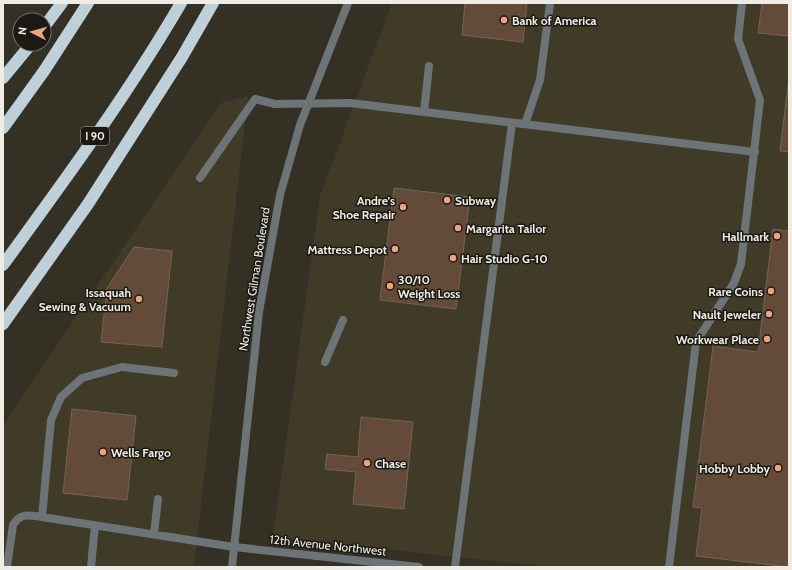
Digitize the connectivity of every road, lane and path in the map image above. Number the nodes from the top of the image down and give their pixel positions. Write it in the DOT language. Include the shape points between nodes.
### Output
graph roads {
  1 [pos="62,3"];
  2 [pos="88,3"];
  3 [pos="181,3"];
  4 [pos="213,3"];
  5 [pos="550,3"];
  6 [pos="742,3"];
  7 [pos="347,4"];
  8 [pos="52,16"];
  9 [pos="24,52"];
  10 [pos="429,66"];
  11 [pos="3,78"];
  12 [pos="307,103"];
  13 [pos="424,112"];
  14 [pos="512,123"];
  15 [pos="525,124"];
  16 [pos="3,128"];
  17 [pos="755,152"];
  18 [pos="200,178"];
  19 [pos="3,265"];
  20 [pos="343,320"];
  21 [pos="3,324"];
  22 [pos="325,362"];
  23 [pos="174,372"];
  24 [pos="158,499"];
  25 [pos="42,516"];
  26 [pos="95,525"];
  27 [pos="154,534"];
  28 [pos="234,547"];
  29 [pos="7,567"];
  30 [pos="91,567"];
  31 [pos="232,567"];
  32 [pos="419,567"];
  33 [pos="455,567"];
  34 [pos="669,567"];
  1 -- 8 [label="highway"];
  2 -- 16 [label="highway" via="44,72"];
  3 -- 19 [label="highway, I 90" via="97,134"];
  4 -- 21 [label="highway" via="182,57 88,204"];
  5 -- 15 [label="street" via="540,80"];
  6 -- 17 [label="street" via="738,39 760,100"];
  7 -- 12 [label="street, Northwest Gilman Boulevard"];
  9 -- 11 [label="highway"];
  10 -- 13 [label="street"];
  12 -- 13 [label="street" via="347,103"];
  12 -- 18 [label="street" via="276,104 255,99"];
  12 -- 28 [label="street, Northwest Gilman Boulevard" via="286,169 266,267"];
  13 -- 14 [label="street"];
  14 -- 15 [label="street"];
  14 -- 33 [label="street"];
  15 -- 17 [label="street"];
  17 -- 34 [label="street" via="738,274 695,348"];
  20 -- 22 [label="street"];
  23 -- 25 [label="street" via="122,368 82,378 62,396 51,420"];
  24 -- 27 [label="street"];
  25 -- 26 [label="street, 12th Avenue Northwest"];
  25 -- 29 [label="street, 12th Avenue Northwest" via="22,515 16,519 12,525"];
  26 -- 27 [label="street, 12th Avenue Northwest"];
  26 -- 30 [label="street"];
  27 -- 28 [label="street, 12th Avenue Northwest"];
  28 -- 31 [label="street, Northwest Gilman Boulevard"];
  28 -- 32 [label="street, 12th Avenue Northwest"];
}
